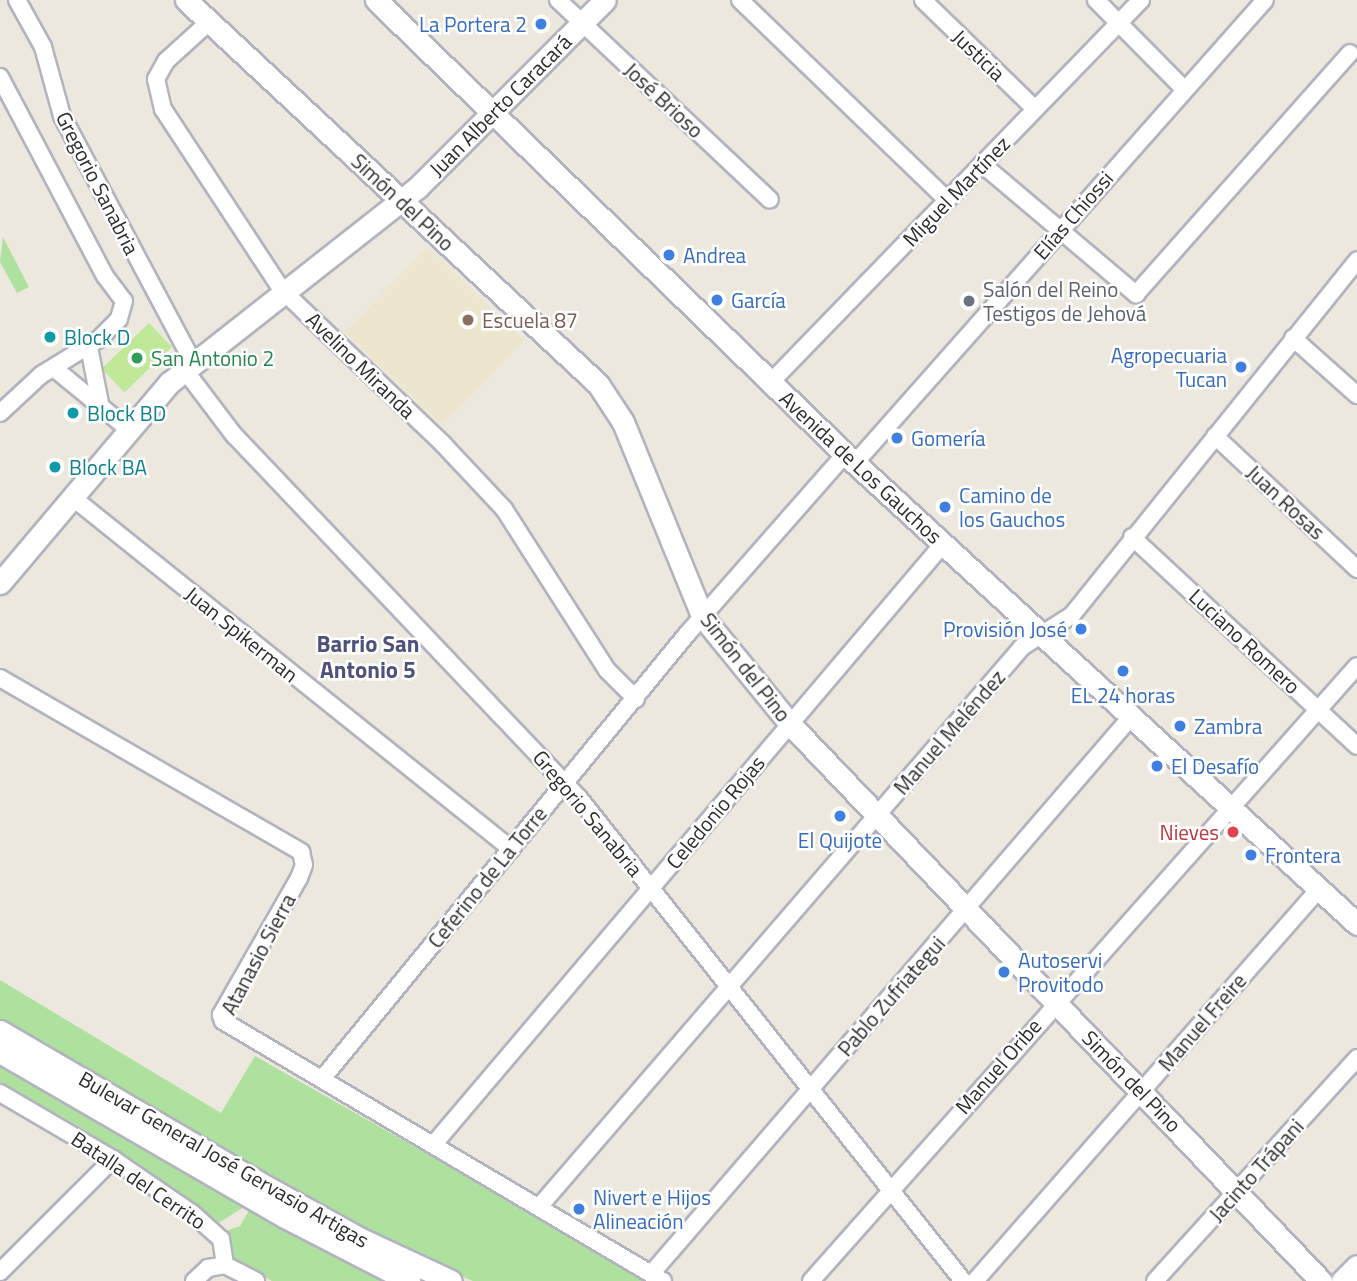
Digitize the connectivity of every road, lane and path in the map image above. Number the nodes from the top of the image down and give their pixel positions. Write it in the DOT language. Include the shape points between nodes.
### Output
graph roads {
  1 [pos="17,0"];
  2 [pos="186,0"];
  3 [pos="376,0"];
  4 [pos="558,0"];
  5 [pos="605,0"];
  6 [pos="740,0"];
  7 [pos="923,0"];
  8 [pos="1096,0"];
  9 [pos="1141,0"];
  10 [pos="1265,0"];
  11 [pos="209,22"];
  12 [pos="1119,23"];
  13 [pos="583,24"];
  14 [pos="1350,53"];
  15 [pos="0,77"];
  16 [pos="1184,89"];
  17 [pos="1035,109"];
  18 [pos="494,114"];
  19 [pos="982,164"];
  20 [pos="401,200"];
  21 [pos="770,200"];
  22 [pos="947,200"];
  23 [pos="1062,228"];
  24 [pos="1357,260"];
  25 [pos="282,290"];
  26 [pos="1293,338"];
  27 [pos="89,347"];
  28 [pos="189,365"];
  29 [pos="55,369"];
  30 [pos="771,382"];
  31 [pos="1357,395"];
  32 [pos="3,403"];
  33 [pos="100,403"];
  34 [pos="128,429"];
  35 [pos="1214,436"];
  36 [pos="850,458"];
  37 [pos="72,497"];
  38 [pos="1132,537"];
  39 [pos="943,544"];
  40 [pos="1357,569"];
  41 [pos="2,578"];
  42 [pos="702,616"];
  43 [pos="1042,634"];
  44 [pos="1357,666"];
  45 [pos="0,678"];
  46 [pos="636,699"];
  47 [pos="1318,710"];
  48 [pos="1131,717"];
  49 [pos="790,724"];
  50 [pos="1357,746"];
  51 [pos="565,782"];
  52 [pos="1230,808"];
  53 [pos="877,816"];
  54 [pos="510,849"];
  55 [pos="652,887"];
  56 [pos="1319,889"];
  57 [pos="967,908"];
  58 [pos="1357,924"];
  59 [pos="731,988"];
  60 [pos="1056,1001"];
  61 [pos="0,1031"];
  62 [pos="0,1052"];
  63 [pos="1357,1058"];
  64 [pos="323,1079"];
  65 [pos="811,1088"];
  66 [pos="1141,1092"];
  67 [pos="0,1093"];
  68 [pos="433,1144"];
  69 [pos="113,1159"];
  70 [pos="889,1191"];
  71 [pos="1237,1191"];
  72 [pos="538,1208"];
  73 [pos="225,1265"];
  74 [pos="1357,1266"];
  75 [pos="0,1272"];
  76 [pos="657,1278"];
  77 [pos="194,1281"];
  78 [pos="256,1281"];
  79 [pos="409,1281"];
  80 [pos="451,1281"];
  81 [pos="811,1281"];
  82 [pos="963,1281"];
  83 [pos="975,1281"];
  84 [pos="1154,1281"];
  85 [pos="1321,1281"];
  86 [pos="1342,1281"];
  1 -- 28 [label="street, Gregorio Sanabria" via="43,47 62,116"];
  2 -- 11 [label="street, Simón del Pino"];
  3 -- 18 [label="street, Avenida de Los Gauchos"];
  4 -- 13 [label="street, José Brioso"];
  5 -- 13 [label="street, Juan Alberto Caracará"];
  6 -- 22 [label="street"];
  7 -- 17 [label="street, Justicia"];
  8 -- 12 [label="street"];
  9 -- 12 [label="street, Miguel Martínez"];
  10 -- 16 [label="street, Elías Chiossi"];
  11 -- 20 [label="street, Simón del Pino"];
  11 -- 25 [label="street, Avelino Miranda" via="166,61 156,79 163,109"];
  12 -- 16 [label="street"];
  12 -- 17 [label="street, Miguel Martínez"];
  13 -- 18 [label="street, Juan Alberto Caracará"];
  13 -- 21 [label="street, José Brioso"];
  14 -- 23 [label="street" via="1136,294"];
  15 -- 27 [label="street, Gregorio Sanabria" via="105,276 123,296 119,319"];
  16 -- 23 [label="street, Elías Chiossi"];
  17 -- 19 [label="street, Miguel Martínez"];
  18 -- 20 [label="street, Juan Alberto Caracará"];
  18 -- 30 [label="street, Avenida de Los Gauchos"];
  19 -- 22 [label="street, Miguel Martínez"];
  19 -- 23 [label="street"];
  20 -- 25 [label="street, Juan Alberto Caracará"];
  20 -- 42 [label="street, Simón del Pino" via="598,384 611,402"];
  22 -- 30 [label="street, Miguel Martínez"];
  23 -- 36 [label="street, Elías Chiossi"];
  24 -- 26 [label="street, Manuel Meléndez"];
  25 -- 28 [label="street, Juan Alberto Caracará"];
  25 -- 46 [label="street, Avelino Miranda" via="504,509 607,670"];
  26 -- 31 [label="street"];
  26 -- 35 [label="street, Manuel Meléndez"];
  27 -- 29 [label="street"];
  27 -- 33 [label="street"];
  28 -- 34 [label="street, Juan Alberto Caracará"];
  28 -- 51 [label="street, Gregorio Sanabria" via="234,435"];
  29 -- 32 [label="street"];
  29 -- 33 [label="street"];
  30 -- 36 [label="street, Avenida de Los Gauchos"];
  33 -- 34 [label="street"];
  34 -- 37 [label="street, Juan Alberto Caracará"];
  35 -- 38 [label="street, Manuel Meléndez"];
  35 -- 40 [label="street, Juan Rosas"];
  36 -- 39 [label="street, Avenida de Los Gauchos"];
  36 -- 42 [label="street, Ceferino de La Torre"];
  37 -- 41 [label="street, Juan Alberto Caracará"];
  37 -- 54 [label="street, Juan Spikerman"];
  38 -- 43 [label="street, Manuel Meléndez" via="1072,615"];
  38 -- 47 [label="street, Luciano Romero"];
  39 -- 43 [label="street, Avenida de Los Gauchos"];
  39 -- 49 [label="street, Celedonio Rojas"];
  42 -- 46 [label="street, Ceferino de La Torre"];
  42 -- 49 [label="street, Simón del Pino"];
  43 -- 48 [label="street, Avenida de Los Gauchos"];
  43 -- 53 [label="street, Manuel Meléndez" via="1022,646"];
  44 -- 47 [label="street, Manuel Oribe"];
  45 -- 64 [label="street, Atanasio Sierra" via="301,852 304,865 299,878 221,1016"];
  46 -- 51 [label="street, Ceferino de La Torre"];
  47 -- 50 [label="street, Luciano Romero"];
  47 -- 52 [label="street, Manuel Oribe"];
  48 -- 52 [label="street, Avenida de Los Gauchos"];
  48 -- 57 [label="street, Pablo Zufriategui"];
  49 -- 53 [label="street, Simón del Pino"];
  49 -- 55 [label="street, Celedonio Rojas"];
  51 -- 54 [label="street, Ceferino de La Torre"];
  51 -- 55 [label="street, Gregorio Sanabria"];
  52 -- 56 [label="street, Avenida de Los Gauchos"];
  52 -- 60 [label="street, Manuel Oribe"];
  53 -- 57 [label="street, Simón del Pino"];
  53 -- 59 [label="street, Manuel Meléndez"];
  54 -- 64 [label="street, Ceferino de La Torre"];
  55 -- 59 [label="street, Gregorio Sanabria"];
  55 -- 68 [label="street, Celedonio Rojas"];
  56 -- 58 [label="street, Avenida de Los Gauchos"];
  56 -- 66 [label="street, Manuel Freire"];
  57 -- 60 [label="street, Simón del Pino"];
  57 -- 65 [label="street, Pablo Zufriategui"];
  59 -- 65 [label="street, Gregorio Sanabria"];
  59 -- 72 [label="street, Manuel Meléndez"];
  60 -- 66 [label="street, Simón del Pino"];
  60 -- 70 [label="street, Manuel Oribe"];
  61 -- 80 [label="street, Bulevar General José Gervasio Artigas" via="361,1239"];
  62 -- 79 [label="street, Bulevar General José Gervasio Artigas" via="285,1217"];
  63 -- 71 [label="street, Jacinto Trápani"];
  64 -- 68 [label="street, Atanasio Sierra"];
  65 -- 70 [label="street, Gregorio Sanabria"];
  65 -- 76 [label="street, Pablo Zufriategui"];
  66 -- 71 [label="street, Simón del Pino"];
  66 -- 83 [label="street, Manuel Freire"];
  67 -- 69 [label="street, Batalla del Cerrito"];
  68 -- 72 [label="street, Atanasio Sierra"];
  69 -- 73 [label="street, Batalla del Cerrito" via="215,1230 224,1247"];
  69 -- 75 [label="street"];
  70 -- 81 [label="street, Manuel Oribe"];
  70 -- 82 [label="street, Gregorio Sanabria"];
  71 -- 84 [label="street, Jacinto Trápani"];
  71 -- 85 [label="street, Simón del Pino"];
  72 -- 76 [label="street, Atanasio Sierra"];
  73 -- 77 [label="street" via="208,1268"];
  73 -- 78 [label="street"];
  74 -- 86 [label="street"];
}
